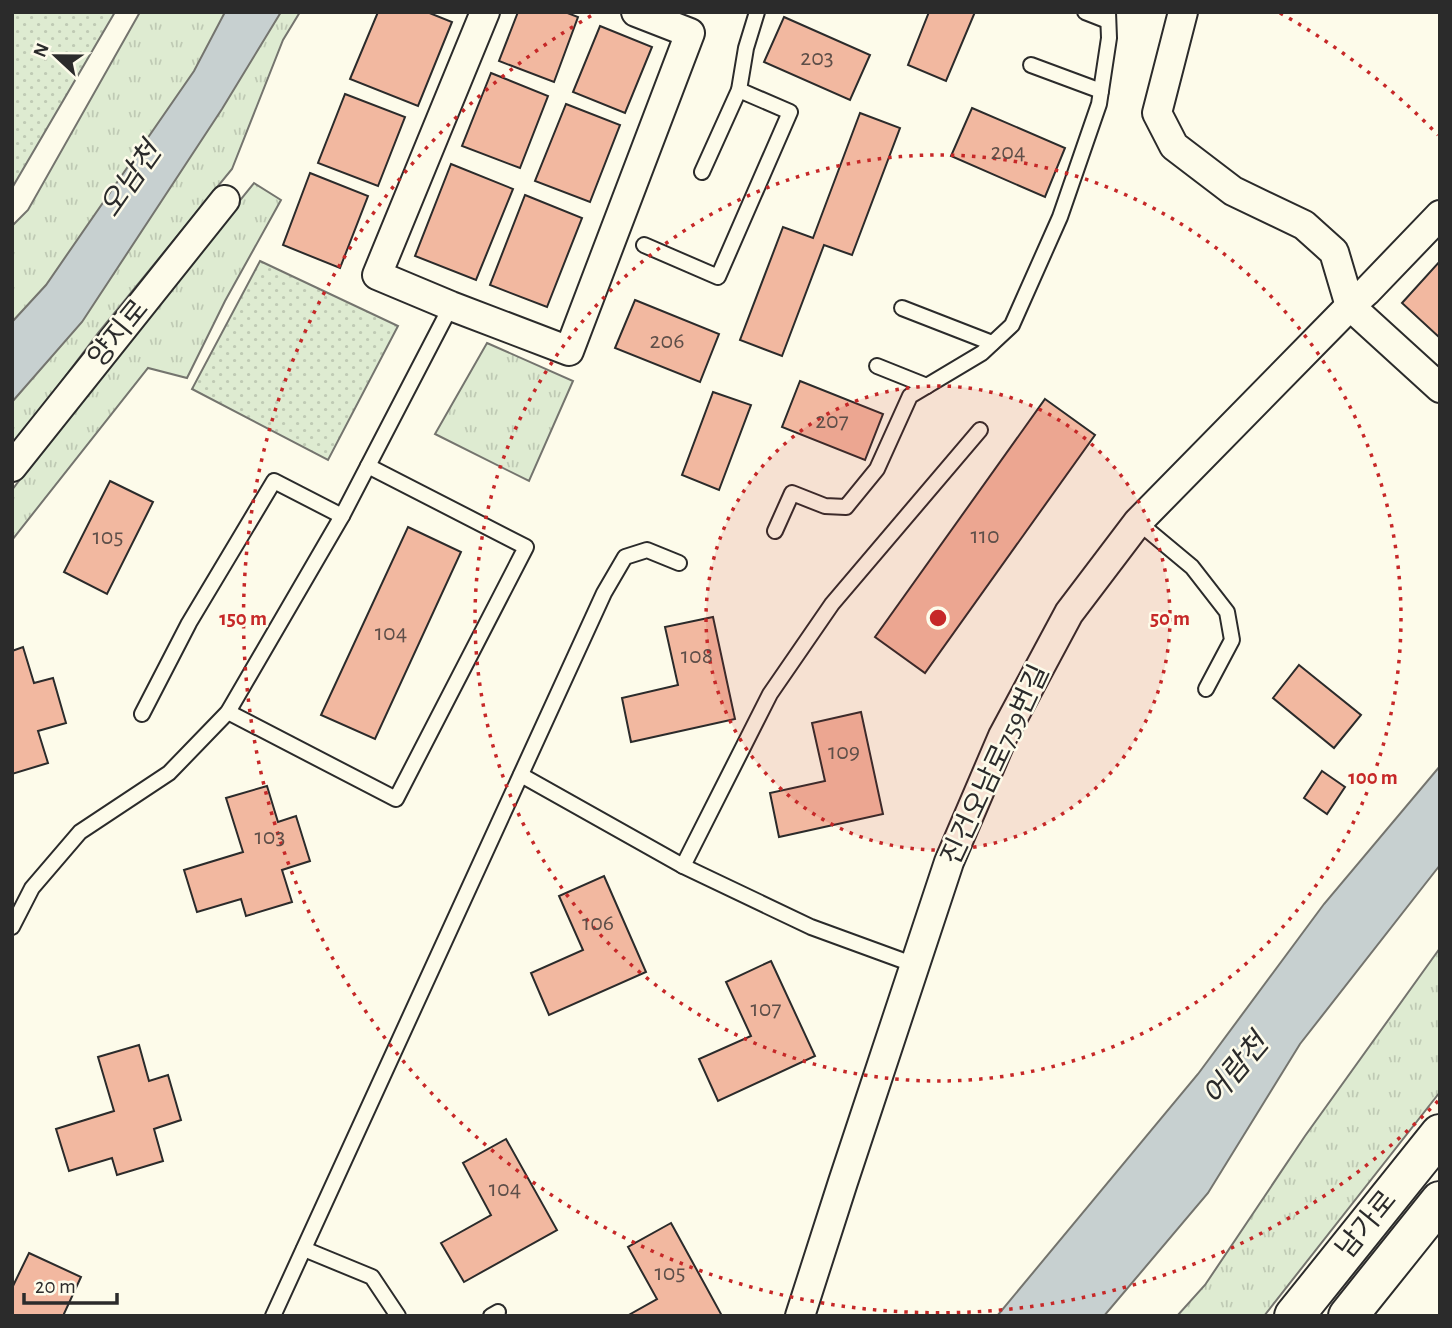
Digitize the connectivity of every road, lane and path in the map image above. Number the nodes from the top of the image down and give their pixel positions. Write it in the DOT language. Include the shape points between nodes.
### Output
graph roads {
  1 [pos="485,12"];
  2 [pos="636,12"];
  3 [pos="757,12"];
  4 [pos="1085,12"];
  5 [pos="1183,12"];
  6 [pos="1108,16"];
  7 [pos="1031,65"];
  8 [pos="739,90"];
  9 [pos="1101,91"];
  10 [pos="702,172"];
  11 [pos="225,200"];
  12 [pos="1440,215"];
  13 [pos="644,245"];
  14 [pos="450,306"];
  15 [pos="1350,306"];
  16 [pos="902,308"];
  17 [pos="992,344"];
  18 [pos="877,366"];
  19 [pos="927,386"];
  20 [pos="1440,388"];
  21 [pos="980,430"];
  22 [pos="368,466"];
  23 [pos="12,467"];
  24 [pos="342,516"];
  25 [pos="1138,522"];
  26 [pos="775,531"];
  27 [pos="679,564"];
  28 [pos="1206,689"];
  29 [pos="228,712"];
  30 [pos="142,714"];
  31 [pos="521,775"];
  32 [pos="683,866"];
  33 [pos="12,927"];
  34 [pos="915,965"];
  35 [pos="1440,1134"];
  36 [pos="1440,1201"];
  37 [pos="304,1249"];
  38 [pos="273,1316"];
  39 [pos="398,1316"];
  40 [pos="800,1316"];
  41 [pos="1294,1316"];
  42 [pos="1348,1316"];
  1 -- 14 [label="street" via="377,275"];
  2 -- 14 [label="street" via="690,33 569,351"];
  3 -- 8 [label="lane"];
  4 -- 6 [label="lane"];
  5 -- 15 [label="street" via="1157,113 1174,146 1233,191 1304,225 1334,252"];
  6 -- 9 [label="lane"];
  7 -- 9 [label="lane"];
  8 -- 10 [label="lane"];
  8 -- 13 [label="lane" via="790,112 718,277"];
  9 -- 17 [label="lane" via="1060,217 1012,325"];
  11 -- 23 [label="street, 양지로"];
  12 -- 15 [label="street, 진건오남로759번길"];
  14 -- 22 [label="lane"];
  15 -- 20 [label="street"];
  15 -- 25 [label="street, 진건오남로759번길"];
  16 -- 17 [label="lane"];
  17 -- 19 [label="lane"];
  18 -- 19 [label="lane"];
  19 -- 26 [label="lane" via="910,396 877,469 846,507 825,506 792,494"];
  21 -- 32 [label="lane" via="832,604 770,694"];
  22 -- 24 [label="lane"];
  22 -- 29 [label="lane" via="526,547 397,799"];
  24 -- 29 [label="lane"];
  24 -- 30 [label="lane" via="274,481 189,623"];
  25 -- 28 [label="lane" via="1192,567 1227,612 1232,640"];
  25 -- 34 [label="street, 진건오남로759번길" via="1069,613 1003,736 949,862"];
  27 -- 31 [label="lane" via="647,550 625,557"];
  29 -- 33 [label="lane" via="169,773 80,832 32,888"];
  31 -- 32 [label="lane"];
  31 -- 37 [label="lane"];
  32 -- 34 [label="lane" via="811,927"];
  34 -- 40 [label="street, 진건오남로759번길"];
  35 -- 41 [label="main road, 남가로"];
  36 -- 42 [label="main road, 남가로"];
  37 -- 38 [label="lane"];
  37 -- 39 [label="lane" via="372,1277"];
}
